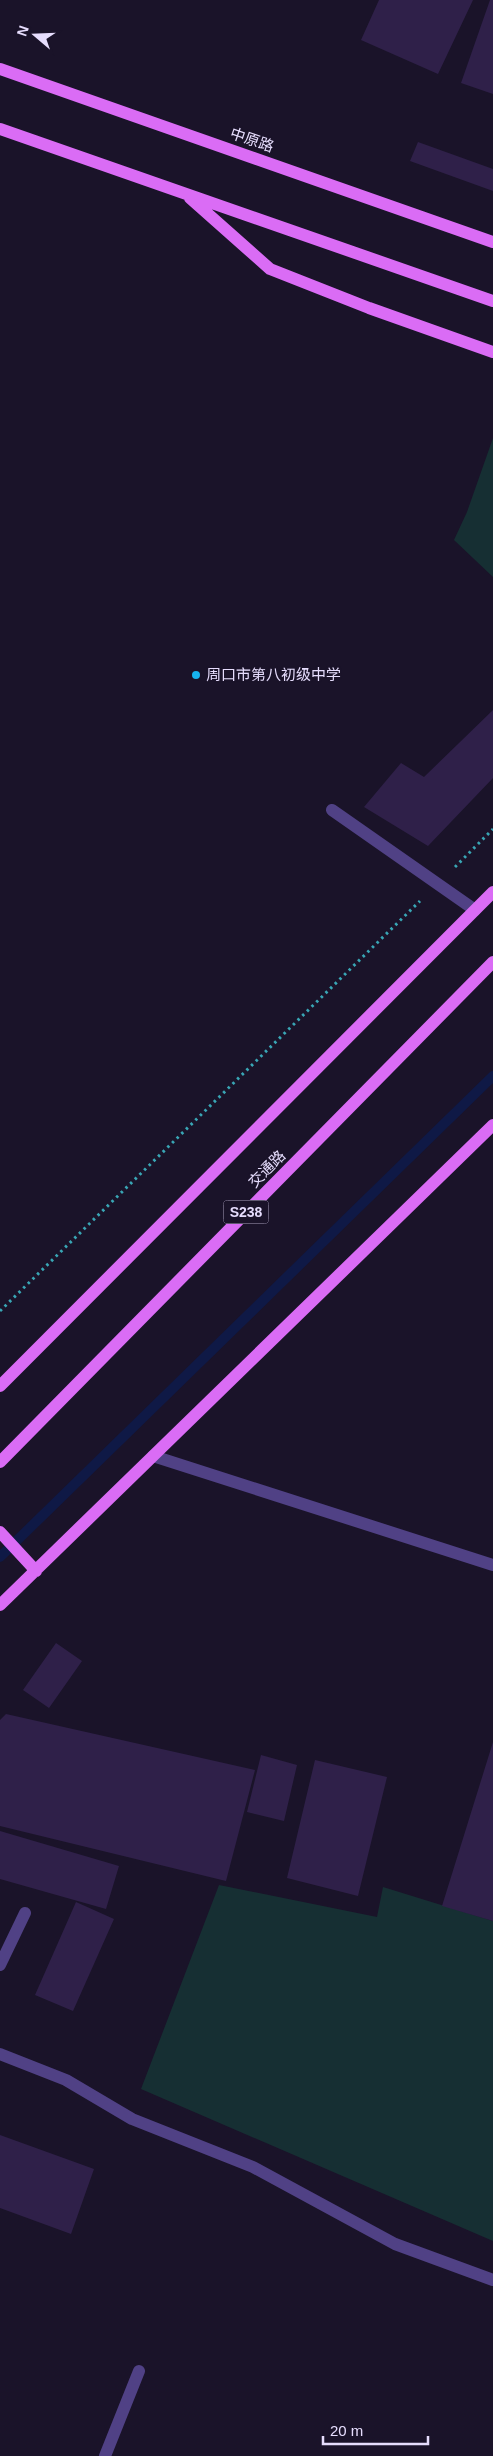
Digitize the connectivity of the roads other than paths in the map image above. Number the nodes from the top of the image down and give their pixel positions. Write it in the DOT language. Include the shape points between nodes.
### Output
graph roads {
  1 [pos="0,69"];
  2 [pos="0,129"];
  3 [pos="185,193"];
  4 [pos="493,242"];
  5 [pos="493,301"];
  6 [pos="493,352"];
  7 [pos="332,810"];
  8 [pos="493,892"];
  9 [pos="476,910"];
  10 [pos="493,962"];
  11 [pos="493,1125"];
  12 [pos="0,1386"];
  13 [pos="153,1456"];
  14 [pos="0,1462"];
  15 [pos="0,1532"];
  16 [pos="493,1565"];
  17 [pos="36,1571"];
  18 [pos="0,1605"];
  19 [pos="25,1913"];
  20 [pos="0,1965"];
  21 [pos="0,2054"];
  22 [pos="493,2280"];
  23 [pos="139,2371"];
  24 [pos="106,2456"];
  1 -- 4 [label="main road, 中原路"];
  2 -- 3 [label="main road"];
  3 -- 5 [label="main road"];
  3 -- 6 [label="main road" via="270,269"];
  7 -- 9 [label="street"];
  8 -- 9 [label="main road"];
  9 -- 12 [label="main road"];
  10 -- 14 [label="main road, 交通路 / S238"];
  11 -- 13 [label="main road"];
  13 -- 16 [label="street"];
  13 -- 17 [label="main road"];
  15 -- 17 [label="main road"];
  17 -- 18 [label="main road"];
  19 -- 20 [label="street"];
  21 -- 22 [label="street" via="66,2080 132,2119 253,2167 395,2244"];
  23 -- 24 [label="street"];
}
